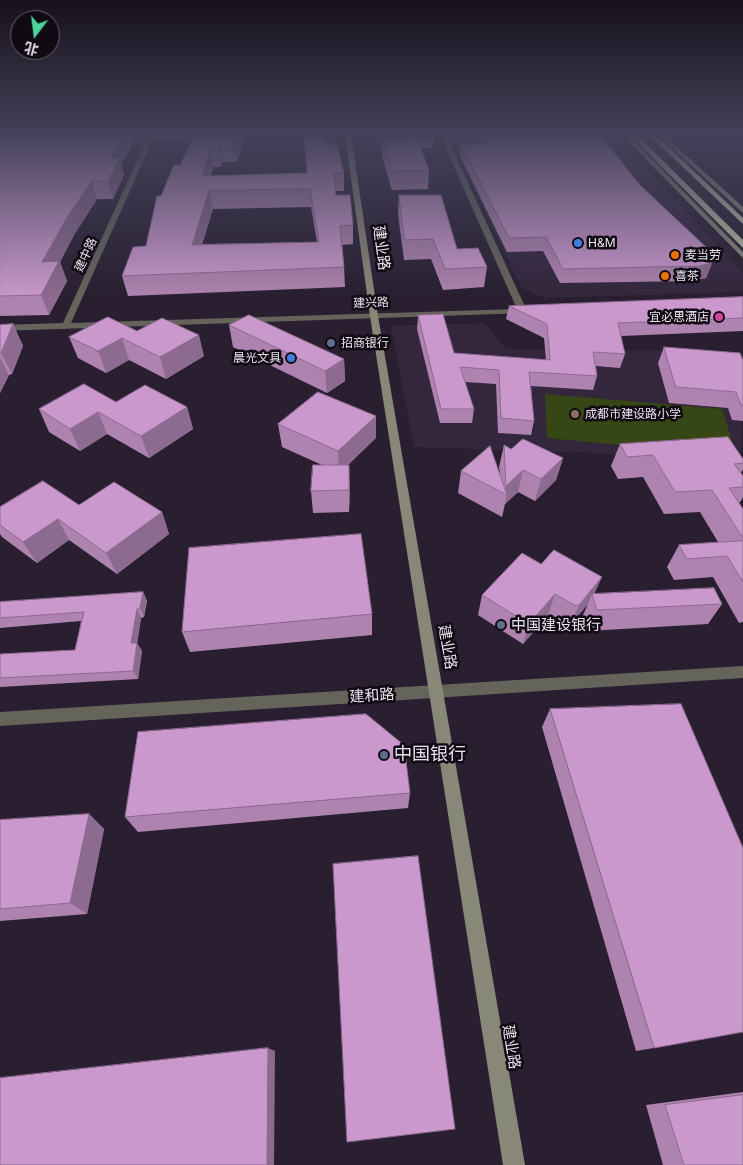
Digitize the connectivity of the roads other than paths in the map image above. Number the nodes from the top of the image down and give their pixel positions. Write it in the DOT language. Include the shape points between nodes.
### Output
graph roads {
  1 [pos="127,189"];
  2 [pos="356,189"];
  3 [pos="468,189"];
  4 [pos="678,189"];
  5 [pos="687,189"];
  6 [pos="709,189"];
  7 [pos="720,189"];
  8 [pos="743,211"];
  9 [pos="743,222"];
  10 [pos="743,245"];
  11 [pos="743,256"];
  12 [pos="532,310"];
  13 [pos="522,311"];
  14 [pos="374,316"];
  15 [pos="66,326"];
  16 [pos="0,328"];
  17 [pos="743,672"];
  18 [pos="438,692"];
  19 [pos="0,719"];
  20 [pos="514,1165"];
  1 -- 15 [label="street, 建中路"];
  2 -- 14 [label="street, 建业路"];
  3 -- 13 [label="street"];
  4 -- 11 [label="street"];
  5 -- 10 [label="highway"];
  6 -- 9 [label="highway"];
  7 -- 8 [label="street"];
  12 -- 13 [label="street, 建兴路"];
  13 -- 14 [label="street, 建兴路"];
  14 -- 15 [label="street, 建兴路"];
  14 -- 18 [label="street, 建业路"];
  15 -- 16 [label="street, 建兴路"];
  17 -- 18 [label="street, 建和路"];
  18 -- 19 [label="street, 建和路"];
  18 -- 20 [label="street, 建业路"];
}
